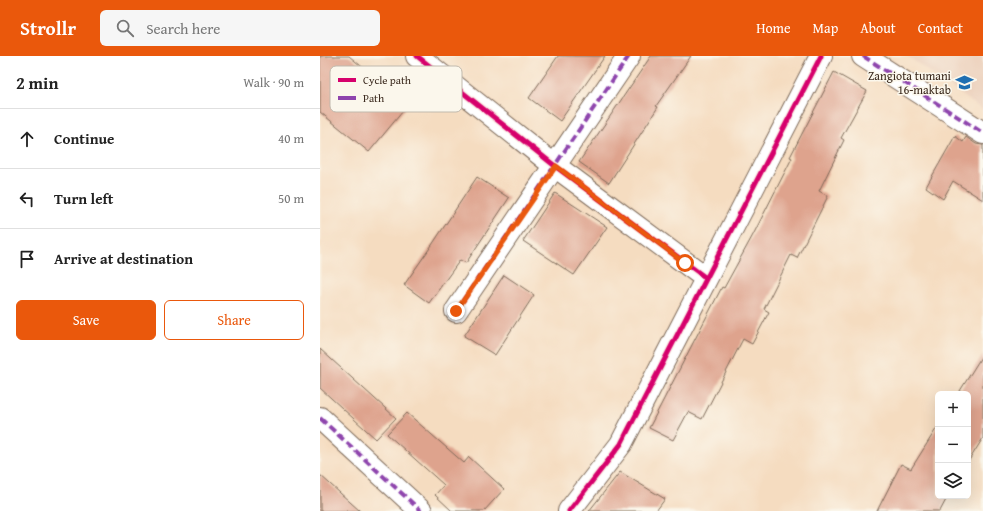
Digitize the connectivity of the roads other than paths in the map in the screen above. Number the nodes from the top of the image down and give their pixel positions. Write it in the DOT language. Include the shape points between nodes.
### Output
graph roads {
  1 [pos="417,56"];
  2 [pos="629,56"];
  3 [pos="821,56"];
  4 [pos="863,56"];
  5 [pos="430,66"];
  6 [pos="462,92"];
  7 [pos="983,133"];
  8 [pos="556,166"];
  9 [pos="706,278"];
  10 [pos="456,311"];
  11 [pos="320,418"];
  12 [pos="420,511"];
  13 [pos="569,511"];
  1 -- 5 [label="street"];
  2 -- 8 [label="street"];
  3 -- 9 [label="street"];
  4 -- 7 [label="street"];
  6 -- 8 [label="street"];
  8 -- 9 [label="street"];
  8 -- 10 [label="street"];
  9 -- 13 [label="street" via="621,444"];
  11 -- 12 [label="street"];
}
